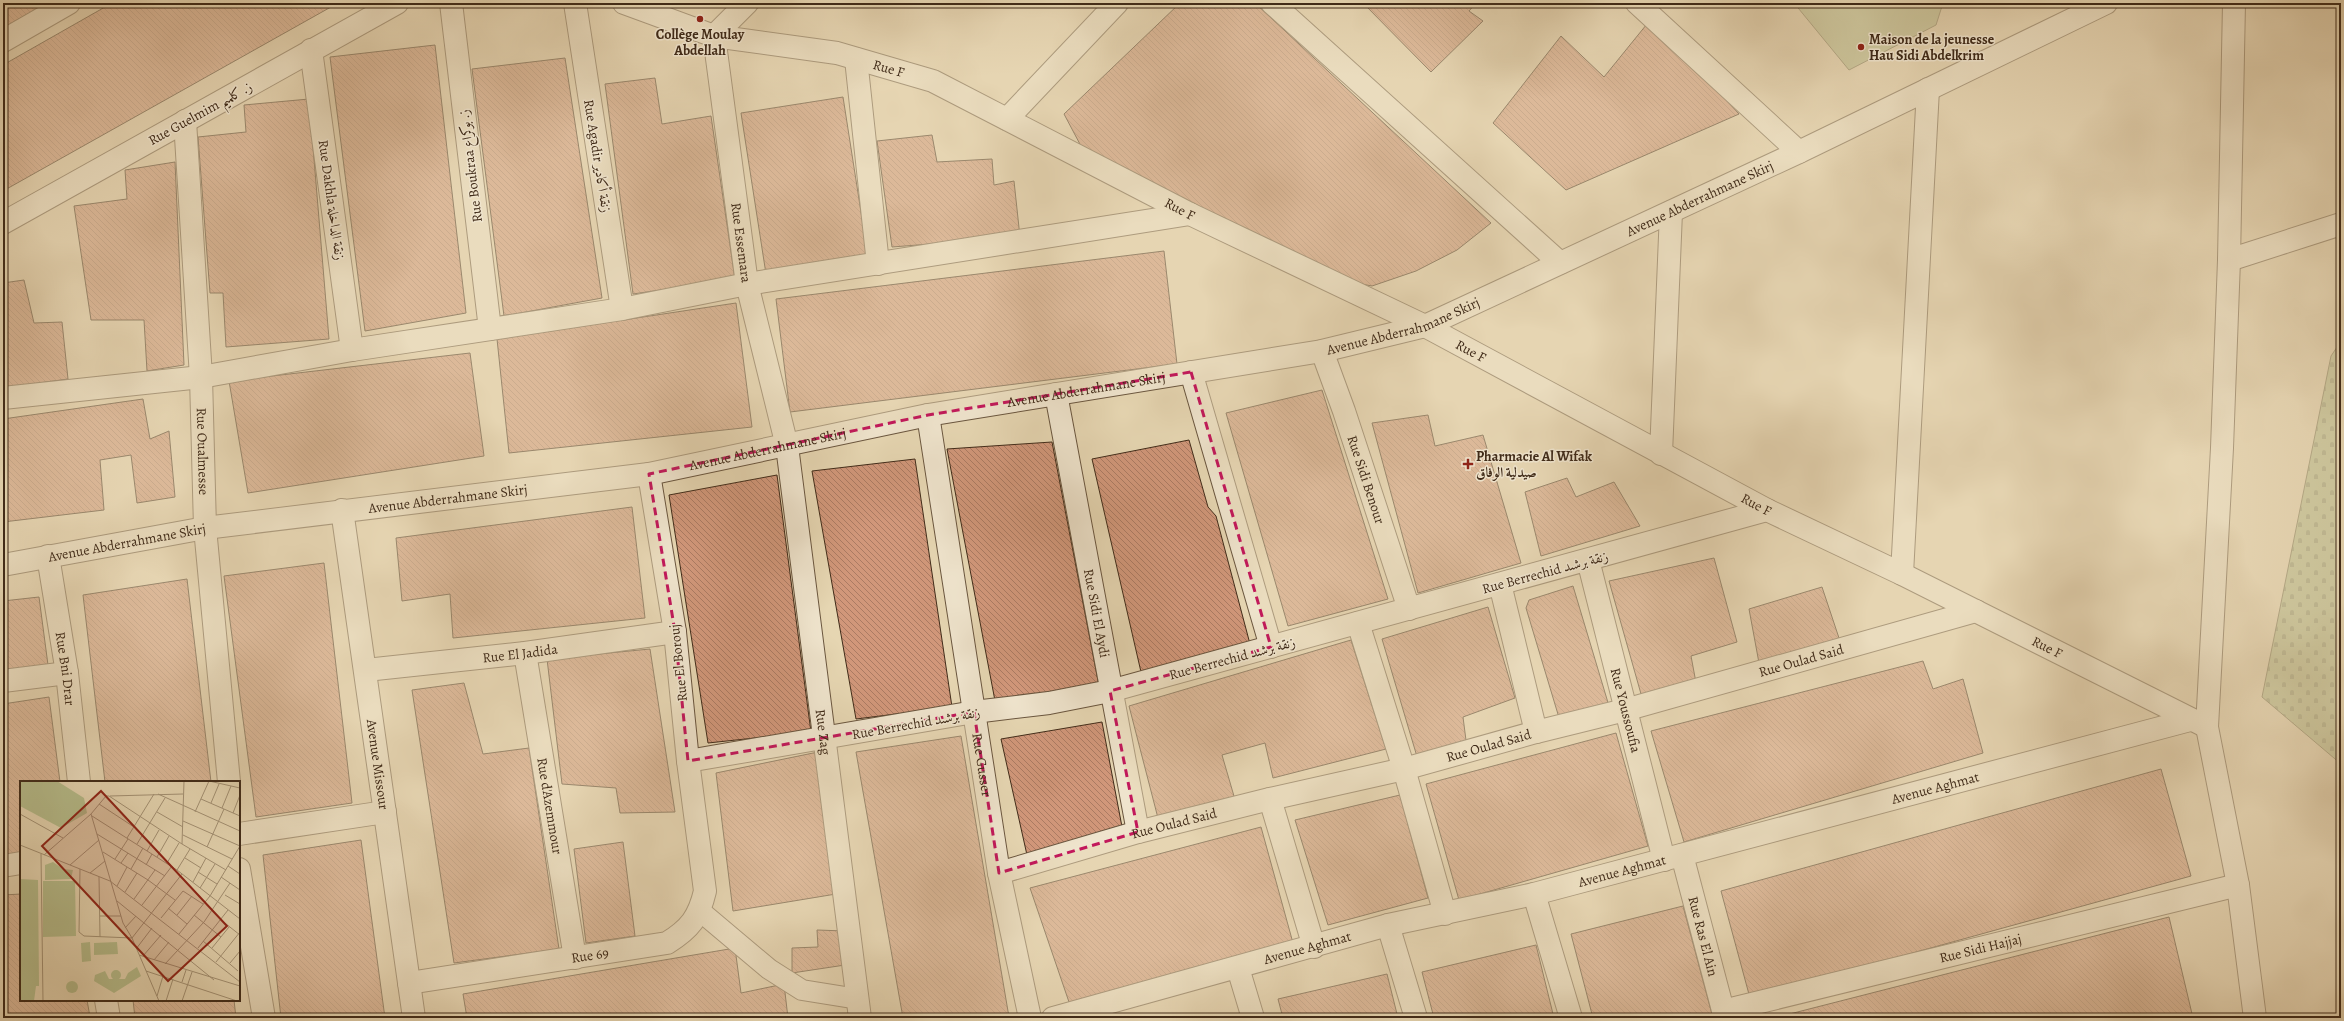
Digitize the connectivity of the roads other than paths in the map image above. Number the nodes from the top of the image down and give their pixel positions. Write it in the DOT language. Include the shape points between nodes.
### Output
graph roads {
  1 [pos="69,3"];
  2 [pos="397,3"];
  3 [pos="451,3"];
  4 [pos="575,3"];
  5 [pos="624,3"];
  6 [pos="747,3"];
  7 [pos="1117,3"];
  8 [pos="1272,3"];
  9 [pos="1637,3"];
  10 [pos="2106,3"];
  11 [pos="2234,3"];
  12 [pos="714,36"];
  13 [pos="3,41"];
  14 [pos="311,50"];
  15 [pos="856,59"];
  16 [pos="1928,89"];
  17 [pos="1007,119"];
  18 [pos="186,121"];
  19 [pos="1799,152"];
  20 [pos="1671,212"];
  21 [pos="1190,214"];
  22 [pos="3,223"];
  23 [pos="2341,224"];
  24 [pos="2229,260"];
  25 [pos="1560,263"];
  26 [pos="878,264"];
  27 [pos="747,284"];
  28 [pos="622,309"];
  29 [pos="1425,326"];
  30 [pos="490,329"];
  31 [pos="352,350"];
  32 [pos="1322,351"];
  33 [pos="1191,372"];
  34 [pos="201,377"];
  35 [pos="1056,394"];
  36 [pos="3,398"];
  37 [pos="928,415"];
  38 [pos="786,446"];
  39 [pos="1661,454"];
  40 [pos="649,474"];
  41 [pos="342,510"];
  42 [pos="1767,510"];
  43 [pos="205,528"];
  44 [pos="48,556"];
  45 [pos="1588,560"];
  46 [pos="3,565"];
  47 [pos="1902,574"];
  48 [pos="1500,584"];
  49 [pos="1409,609"];
  50 [pos="1976,611"];
  51 [pos="1358,623"];
  52 [pos="675,632"];
  53 [pos="1271,647"];
  54 [pos="525,653"];
  55 [pos="366,670"];
  56 [pos="67,673"];
  57 [pos="3,680"];
  58 [pos="1110,691"];
  59 [pos="1625,710"];
  60 [pos="974,712"];
  61 [pos="2198,723"];
  62 [pos="1536,732"];
  63 [pos="825,738"];
  64 [pos="688,761"];
  65 [pos="1404,769"];
  66 [pos="79,781"];
  67 [pos="228,781"];
  68 [pos="1270,799"];
  69 [pos="385,812"];
  70 [pos="1138,832"];
  71 [pos="240,834"];
  72 [pos="701,853"];
  73 [pos="1673,858"];
  74 [pos="20,863"];
  75 [pos="3,866"];
  76 [pos="999,873"];
  77 [pos="240,875"];
  78 [pos="2238,885"];
  79 [pos="1534,894"];
  80 [pos="700,911"];
  81 [pos="1445,914"];
  82 [pos="1388,925"];
  83 [pos="1314,947"];
  84 [pos="575,958"];
  85 [pos="1238,968"];
  86 [pos="409,982"];
  87 [pos="859,1008"];
  88 [pos="1096,1013"];
  89 [pos="1724,1014"];
  90 [pos="264,1018"];
  91 [pos="414,1018"];
  92 [pos="1030,1018"];
  93 [pos="1053,1018"];
  94 [pos="1254,1018"];
  95 [pos="1416,1018"];
  96 [pos="1571,1018"];
  97 [pos="2255,1018"];
  1 -- 13 [label="street"];
  2 -- 14 [label="street, Rue Guelmim ز. كلميم"];
  3 -- 30 [label="street, Rue Boukraa ز. بوكراع"];
  4 -- 28 [label="street, Rue Agadir زنقة أكادير"];
  5 -- 12 [label="street, Rue F"];
  6 -- 12 [label="street"];
  7 -- 17 [label="street"];
  8 -- 25 [label="street"];
  9 -- 19 [label="street"];
  10 -- 16 [label="street, Avenue Abderrahmane Skirj"];
  11 -- 24 [label="street"];
  12 -- 15 [label="street, Rue F" via="838,53"];
  12 -- 27 [label="street, Rue Essemara"];
  14 -- 18 [label="street, Rue Guelmim ز. كلميم"];
  14 -- 31 [label="street, Rue Dakhla زنقة الداخلة"];
  15 -- 17 [label="street, Rue F" via="933,81"];
  15 -- 26 [label="street"];
  16 -- 19 [label="street, Avenue Abderrahmane Skirj"];
  16 -- 47 [label="street"];
  17 -- 21 [label="street, Rue F"];
  18 -- 22 [label="street, Rue Guelmim ز. كلميم"];
  18 -- 34 [label="street, Rue Oualmesse"];
  19 -- 20 [label="street, Avenue Abderrahmane Skirj"];
  20 -- 25 [label="street, Avenue Abderrahmane Skirj"];
  20 -- 39 [label="street"];
  21 -- 26 [label="street"];
  21 -- 29 [label="street, Rue F"];
  23 -- 24 [label="street"];
  24 -- 61 [label="street" via="2222,448"];
  25 -- 29 [label="street, Avenue Abderrahmane Skirj"];
  26 -- 27 [label="street"];
  27 -- 28 [label="street"];
  27 -- 38 [label="street, Rue Essemara"];
  28 -- 30 [label="street"];
  29 -- 32 [label="street, Avenue Abderrahmane Skirj"];
  29 -- 39 [label="street, Rue F"];
  30 -- 31 [label="street"];
  31 -- 34 [label="street"];
  32 -- 33 [label="street, Avenue Abderrahmane Skirj"];
  32 -- 49 [label="street, Rue Sidi Benour"];
  33 -- 35 [label="street, Avenue Abderrahmane Skirj"];
  33 -- 53 [label="street"];
  34 -- 36 [label="street"];
  34 -- 43 [label="street, Rue Oualmesse"];
  35 -- 37 [label="street, Avenue Abderrahmane Skirj"];
  35 -- 58 [label="street, Rue Sidi El Aydi"];
  37 -- 38 [label="street, Avenue Abderrahmane Skirj"];
  37 -- 60 [label="street, Rue Gusser"];
  38 -- 40 [label="street, Avenue Abderrahmane Skirj"];
  38 -- 63 [label="street, Rue Zag"];
  39 -- 42 [label="street, Rue F"];
  40 -- 41 [label="street, Avenue Abderrahmane Skirj"];
  40 -- 52 [label="street, Rue El Borouj"];
  41 -- 43 [label="street, Avenue Abderrahmane Skirj"];
  41 -- 55 [label="street, Avenue Missour"];
  42 -- 45 [label="street, Rue Berrechid زنقة برشىد"];
  42 -- 47 [label="street, Rue F"];
  43 -- 44 [label="street, Avenue Abderrahmane Skirj"];
  43 -- 67 [label="street, Rue Oualmesse"];
  44 -- 46 [label="street, Avenue Abderrahmane Skirj"];
  44 -- 56 [label="street, Rue Bni Drar"];
  45 -- 48 [label="street, Rue Berrechid زنقة برشىد"];
  45 -- 59 [label="street, Rue Youssoufia"];
  47 -- 50 [label="street, Rue F"];
  48 -- 49 [label="street, Rue Berrechid زنقة برشىد"];
  48 -- 62 [label="street"];
  49 -- 51 [label="street, Rue Berrechid زنقة برشىد"];
  50 -- 59 [label="street, Rue Oulad Said"];
  50 -- 61 [label="street, Rue F"];
  51 -- 53 [label="street, Rue Berrechid زنقة برشىد"];
  51 -- 65 [label="street"];
  52 -- 54 [label="street, Rue El Jadida"];
  52 -- 64 [label="street, Rue El Borouj"];
  53 -- 58 [label="street, Rue Berrechid زنقة برشىد"];
  54 -- 55 [label="street, Rue El Jadida"];
  54 -- 84 [label="street, Rue d'Azemmour"];
  55 -- 69 [label="street, Avenue Missour"];
  56 -- 57 [label="street"];
  56 -- 66 [label="street, Rue Bni Drar"];
  58 -- 60 [label="street, Rue Berrechid زنقة برشىد" via="1049,703"];
  58 -- 70 [label="street, Rue Sidi El Aydi"];
  59 -- 62 [label="street, Rue Oulad Said"];
  59 -- 73 [label="street, Rue Youssoufia"];
  60 -- 63 [label="street, Rue Berrechid زنقة برشىد"];
  60 -- 76 [label="street, Rue Gusser"];
  61 -- 73 [label="street, Avenue Aghmat"];
  61 -- 78 [label="street"];
  62 -- 65 [label="street, Rue Oulad Said"];
  63 -- 64 [label="street, Rue Berrechid زنقة برشىد"];
  63 -- 87 [label="street, Rue Zag"];
  64 -- 72 [label="street, Rue El Borouj"];
  65 -- 68 [label="street, Rue Oulad Said"];
  65 -- 81 [label="street"];
  68 -- 70 [label="street, Rue Oulad Said"];
  68 -- 83 [label="street"];
  69 -- 71 [label="street"];
  69 -- 86 [label="street, Avenue Missour"];
  70 -- 76 [label="street, Rue Oulad Said"];
  72 -- 80 [label="street, Rue 69" via="705,891"];
  73 -- 79 [label="street, Avenue Aghmat"];
  73 -- 89 [label="street, Rue Ras El Ain"];
  74 -- 75 [label="street"];
  76 -- 92 [label="street, Rue Gusser"];
  77 -- 90 [label="street"];
  78 -- 89 [label="street, Rue Sidi Hajjaj"];
  78 -- 97 [label="street"];
  79 -- 81 [label="street, Avenue Aghmat"];
  79 -- 96 [label="street"];
  80 -- 84 [label="street, Rue 69" via="684,933 667,943"];
  80 -- 87 [label="lane" via="769,969 802,990"];
  81 -- 82 [label="street, Avenue Aghmat"];
  82 -- 83 [label="street, Avenue Aghmat"];
  82 -- 95 [label="street"];
  83 -- 85 [label="street, Avenue Aghmat"];
  84 -- 86 [label="street, Rue 69"];
  85 -- 88 [label="street, Avenue Aghmat"];
  85 -- 94 [label="street"];
  86 -- 91 [label="street, Avenue Missour"];
  88 -- 93 [label="street, Avenue Aghmat"];
}
